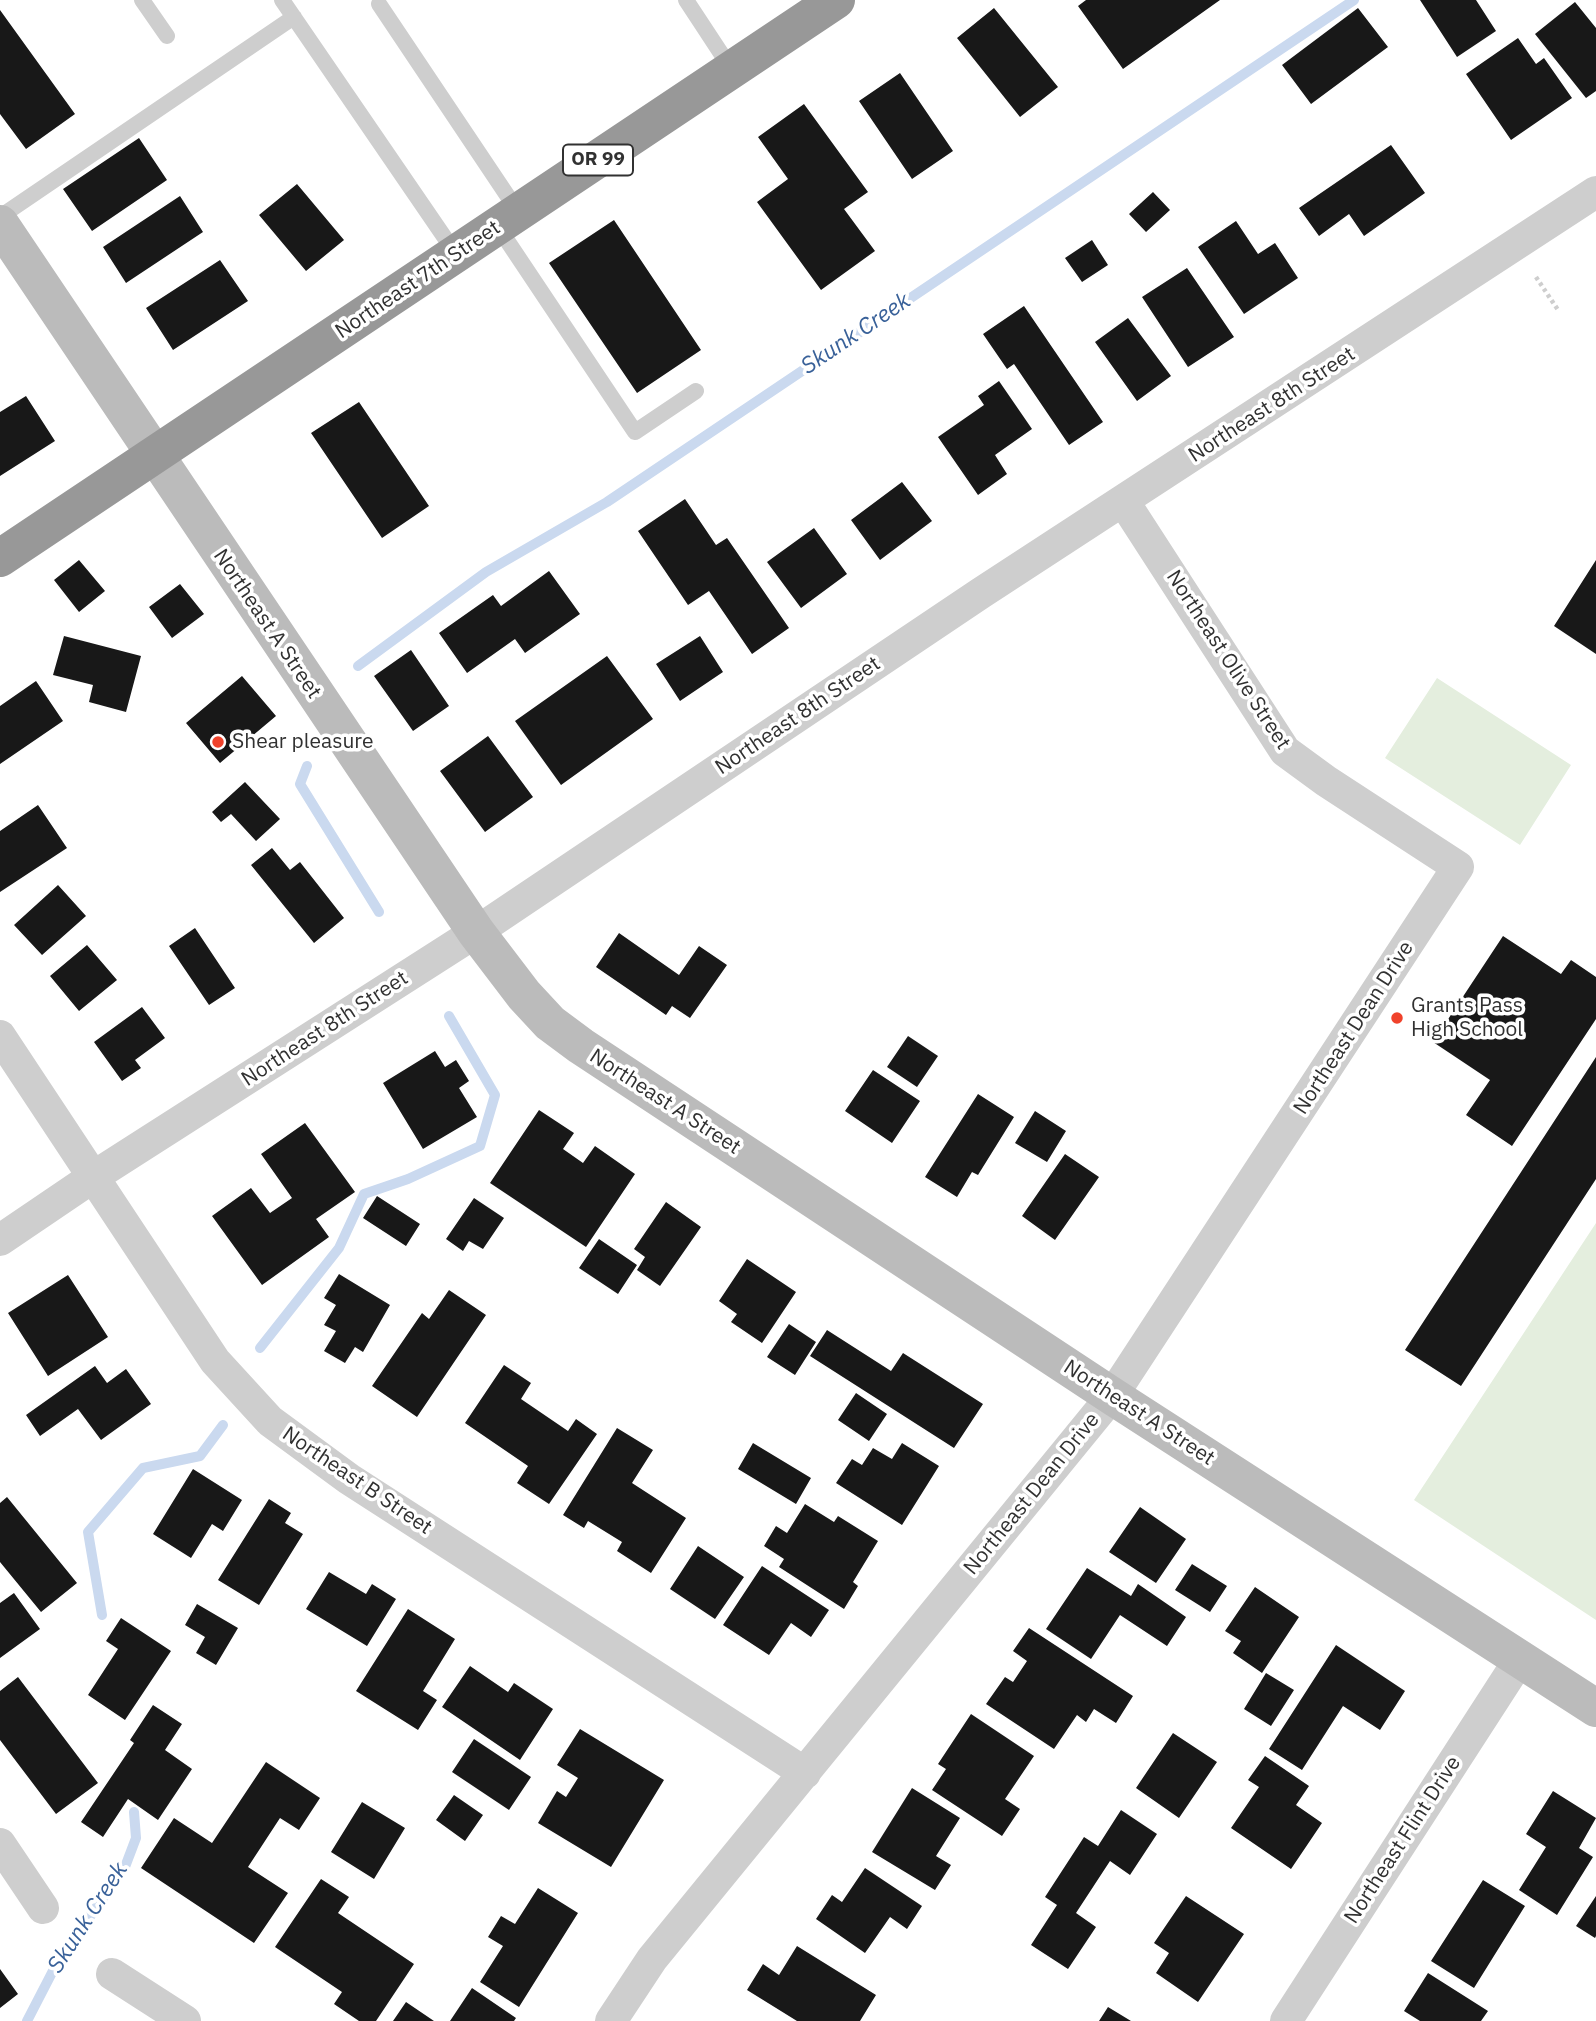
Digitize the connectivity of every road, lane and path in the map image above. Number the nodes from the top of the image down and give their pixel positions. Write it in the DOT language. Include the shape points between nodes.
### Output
graph roads {
  1 [pos="142,0"];
  2 [pos="282,0"];
  3 [pos="685,0"];
  4 [pos="827,3"];
  5 [pos="379,4"];
  6 [pos="294,17"];
  7 [pos="167,36"];
  8 [pos="732,70"];
  9 [pos="1596,192"];
  10 [pos="0,217"];
  11 [pos="508,220"];
  12 [pos="0,224"];
  13 [pos="456,254"];
  14 [pos="1536,276"];
  15 [pos="1558,310"];
  16 [pos="696,391"];
  17 [pos="155,457"];
  18 [pos="1124,502"];
  19 [pos="0,558"];
  20 [pos="1458,867"];
  21 [pos="475,932"];
  22 [pos="0,1035"];
  23 [pos="93,1177"];
  24 [pos="0,1240"];
  25 [pos="1112,1396"];
  26 [pos="1520,1658"];
  27 [pos="1596,1708"];
  28 [pos="805,1773"];
  29 [pos="0,1843"];
  30 [pos="43,1908"];
  31 [pos="112,1973"];
  32 [pos="185,2021"];
  33 [pos="611,2021"];
  34 [pos="1286,2021"];
  1 -- 7 [label="lane"];
  2 -- 6 [label="lane"];
  3 -- 8 [label="lane"];
  4 -- 8 [label="highway, Northeast 7th Street / OR 99"];
  5 -- 11 [label="lane"];
  6 -- 10 [label="lane"];
  6 -- 13 [label="lane"];
  8 -- 11 [label="highway, Northeast 7th Street / OR 99"];
  9 -- 18 [label="street, Northeast 8th Street"];
  11 -- 13 [label="highway, Northeast 7th Street / OR 99"];
  11 -- 16 [label="lane" via="635,432"];
  12 -- 17 [label="street, Northeast A Street"];
  13 -- 17 [label="highway, Northeast 7th Street / OR 99"];
  14 -- 15 [label="path"];
  17 -- 19 [label="highway, Northeast 7th Street / OR 99"];
  17 -- 21 [label="street, Northeast A Street"];
  18 -- 20 [label="street, Northeast Olive Street" via="1285,751"];
  18 -- 21 [label="street, Northeast 8th Street"];
  20 -- 25 [label="street, Northeast Dean Drive"];
  21 -- 23 [label="street, Northeast 8th Street"];
  21 -- 25 [label="street, Northeast A Street" via="550,1023 581,1046"];
  22 -- 23 [label="street, Northeast B Street"];
  23 -- 24 [label="street, Northeast 8th Street"];
  23 -- 28 [label="street, Northeast B Street" via="215,1361 270,1421 349,1479"];
  25 -- 26 [label="street, Northeast A Street"];
  25 -- 28 [label="street, Northeast Dean Drive"];
  26 -- 27 [label="street, Northeast A Street"];
  26 -- 34 [label="street, Northeast Flint Drive"];
  28 -- 33 [label="street, Northeast Dean Drive" via="652,1959"];
  29 -- 30 [label="street"];
  31 -- 32 [label="street"];
}
